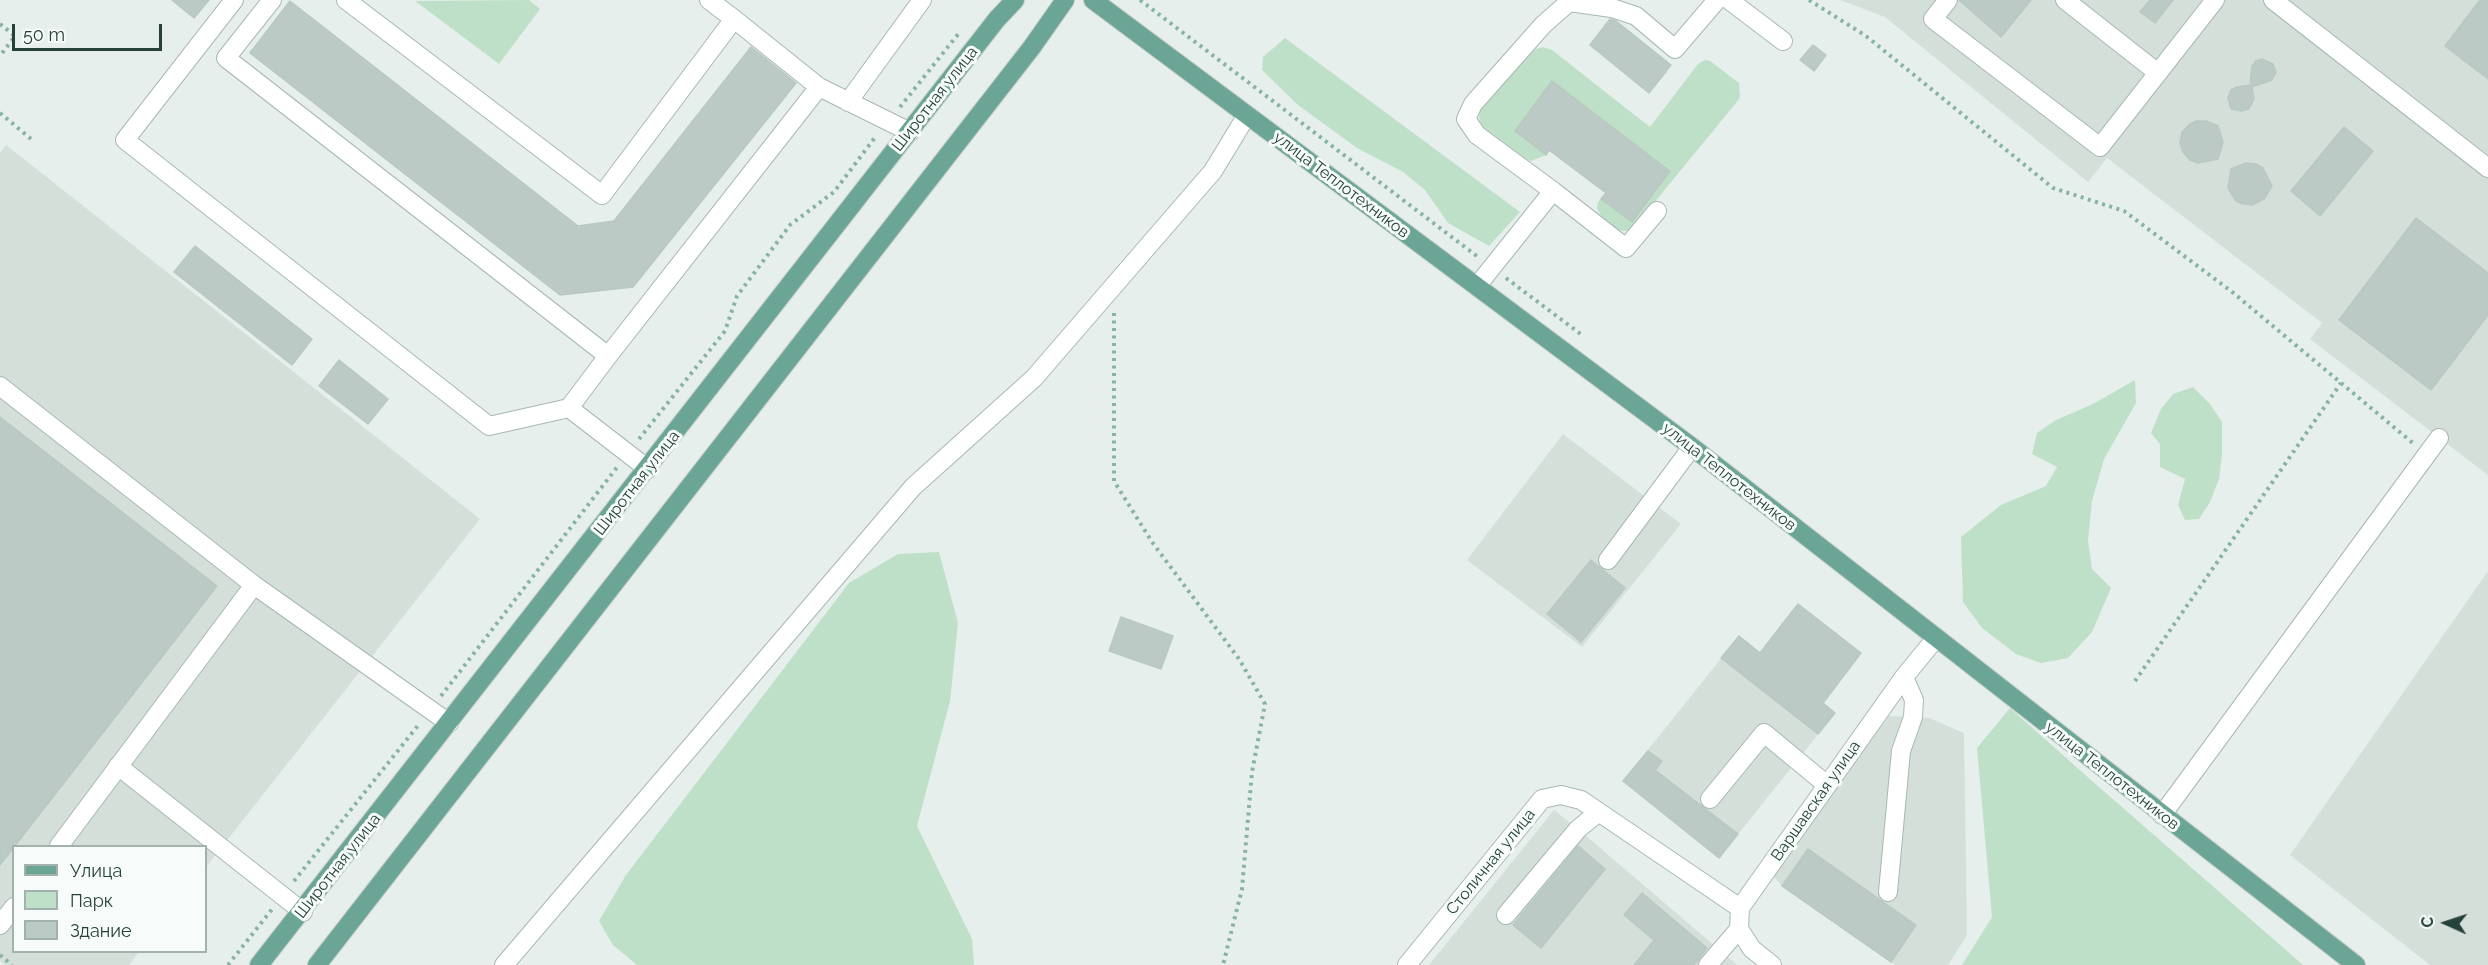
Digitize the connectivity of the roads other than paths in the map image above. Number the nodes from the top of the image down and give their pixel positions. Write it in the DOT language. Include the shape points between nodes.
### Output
graph roads {
  1 [pos="234,0"];
  2 [pos="272,0"];
  3 [pos="346,0"];
  4 [pos="709,0"];
  5 [pos="922,0"];
  6 [pos="1015,0"];
  7 [pos="1065,0"];
  8 [pos="1093,0"];
  9 [pos="1717,0"];
  10 [pos="1729,0"];
  11 [pos="1948,0"];
  12 [pos="2065,0"];
  13 [pos="2215,0"];
  14 [pos="2273,0"];
  15 [pos="734,19"];
  16 [pos="1783,41"];
  17 [pos="2158,73"];
  18 [pos="819,87"];
  19 [pos="848,102"];
  20 [pos="1247,115"];
  21 [pos="910,132"];
  22 [pos="2488,168"];
  23 [pos="1553,191"];
  24 [pos="1657,211"];
  25 [pos="1477,286"];
  26 [pos="608,356"];
  27 [pos="0,386"];
  28 [pos="569,408"];
  29 [pos="2439,438"];
  30 [pos="1692,447"];
  31 [pos="648,469"];
  32 [pos="1608,560"];
  33 [pos="254,585"];
  34 [pos="1936,638"];
  35 [pos="1904,677"];
  36 [pos="449,723"];
  37 [pos="118,766"];
  38 [pos="1827,785"];
  39 [pos="1710,800"];
  40 [pos="1599,812"];
  41 [pos="2162,815"];
  42 [pos="60,845"];
  43 [pos="1888,892"];
  44 [pos="1740,908"];
  45 [pos="12,910"];
  46 [pos="303,912"];
  47 [pos="1506,915"];
  48 [pos="0,926"];
  49 [pos="1739,929"];
  50 [pos="259,965"];
  51 [pos="317,965"];
  52 [pos="504,965"];
  53 [pos="1407,965"];
  54 [pos="1708,965"];
  55 [pos="1772,965"];
  56 [pos="2356,965"];
  1 -- 28 [label="street" via="125,140 489,426"];
  2 -- 26 [label="street" via="226,58"];
  3 -- 15 [label="street" via="602,195"];
  4 -- 15 [label="street"];
  5 -- 19 [label="street"];
  6 -- 21 [label="main road, Широтная улица"];
  7 -- 51 [label="main road"];
  8 -- 20 [label="main road, улица Теплотехников"];
  9 -- 23 [label="street" via="1675,49 1636,16 1612,8 1569,3 1473,104 1466,119 1477,135"];
  10 -- 16 [label="street"];
  11 -- 17 [label="street" via="1933,19 2100,147"];
  12 -- 17 [label="street"];
  13 -- 17 [label="street"];
  14 -- 22 [label="street"];
  15 -- 18 [label="street"];
  18 -- 19 [label="street"];
  18 -- 26 [label="street"];
  19 -- 21 [label="street"];
  20 -- 25 [label="main road, улица Теплотехников"];
  20 -- 52 [label="street" via="1213,171 1034,378 913,487"];
  21 -- 31 [label="main road, Широтная улица"];
  23 -- 24 [label="street" via="1626,248"];
  23 -- 25 [label="street"];
  25 -- 30 [label="main road, улица Теплотехников"];
  26 -- 28 [label="street"];
  27 -- 33 [label="street"];
  28 -- 31 [label="street"];
  29 -- 41 [label="street"];
  30 -- 32 [label="street"];
  30 -- 34 [label="main road, улица Теплотехников"];
  31 -- 36 [label="main road, Широтная улица"];
  33 -- 36 [label="street"];
  33 -- 37 [label="street"];
  34 -- 35 [label="street, Варшавская улица"];
  34 -- 41 [label="main road, улица Теплотехников"];
  35 -- 38 [label="street, Варшавская улица"];
  35 -- 43 [label="street" via="1914,700 1913,717 1901,752"];
  36 -- 46 [label="main road, Широтная улица"];
  37 -- 42 [label="street"];
  37 -- 46 [label="street"];
  38 -- 39 [label="street" via="1764,733"];
  38 -- 44 [label="street, Варшавская улица"];
  40 -- 44 [label="street, Столичная улица"];
  40 -- 47 [label="street" via="1578,830"];
  40 -- 53 [label="street, Столичная улица" via="1581,800 1561,795 1542,799"];
  41 -- 56 [label="main road, улица Теплотехников"];
  44 -- 49 [label="street"];
  45 -- 48 [label="street"];
  46 -- 50 [label="main road, Широтная улица"];
  49 -- 54 [label="street"];
  49 -- 55 [label="street" via="1752,949"];
}
